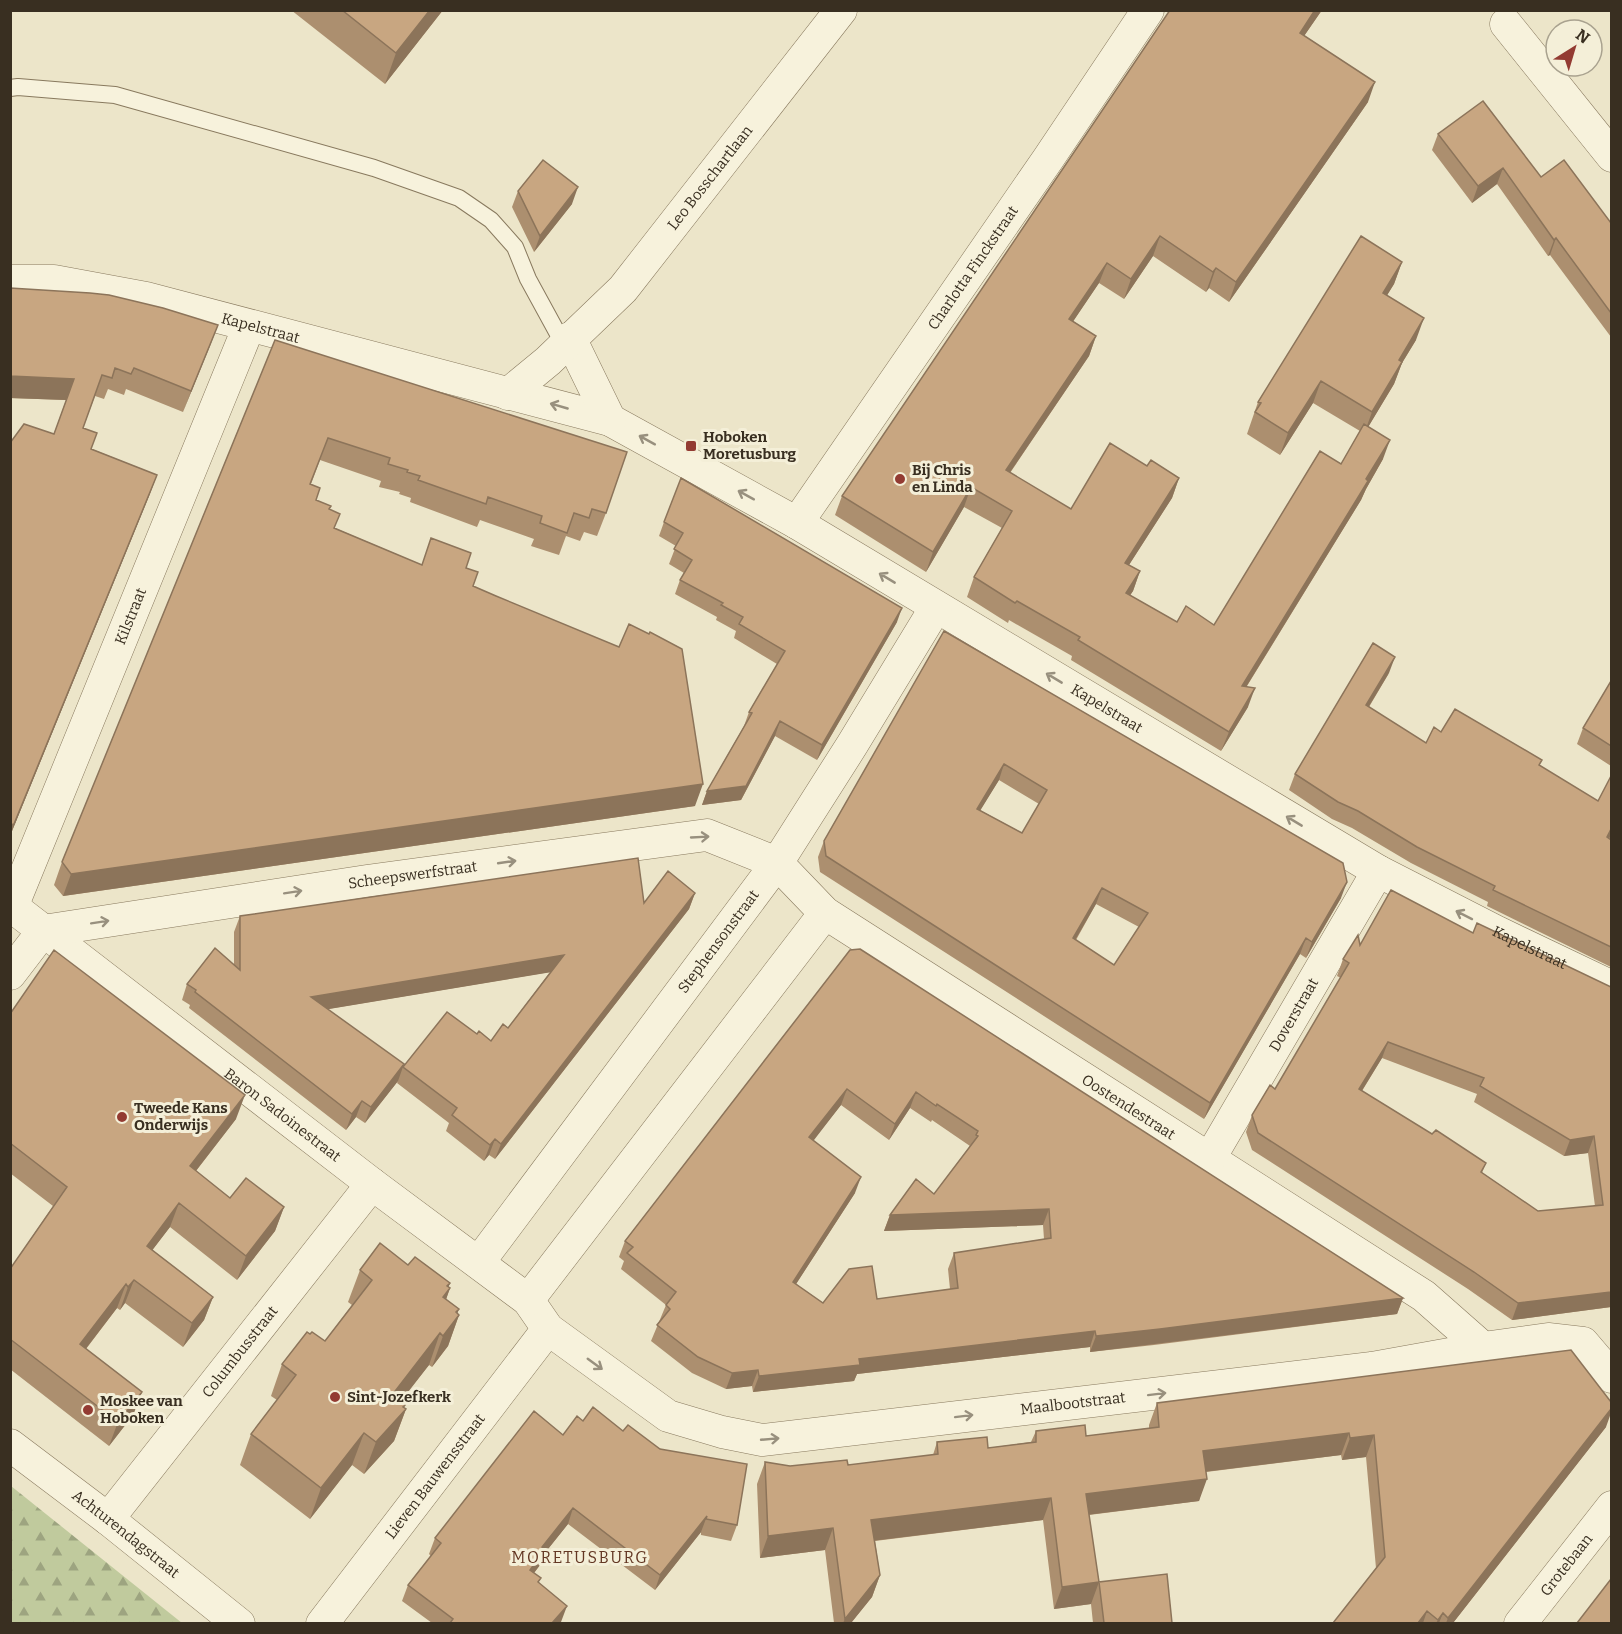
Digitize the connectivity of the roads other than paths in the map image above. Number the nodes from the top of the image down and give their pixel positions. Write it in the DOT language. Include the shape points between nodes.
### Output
graph roads {
  1 [pos="841,10"];
  2 [pos="1148,10"];
  3 [pos="1510,17"];
  4 [pos="10,88"];
  5 [pos="1611,156"];
  6 [pos="10,281"];
  7 [pos="249,326"];
  8 [pos="567,342"];
  9 [pos="508,394"];
  10 [pos="610,420"];
  11 [pos="797,523"];
  12 [pos="936,607"];
  13 [pos="777,863"];
  14 [pos="1378,871"];
  15 [pos="11,906"];
  16 [pos="825,913"];
  17 [pos="43,931"];
  18 [pos="10,974"];
  19 [pos="1611,987"];
  20 [pos="1210,1158"];
  21 [pos="372,1184"];
  22 [pos="479,1262"];
  23 [pos="528,1300"];
  24 [pos="548,1329"];
  25 [pos="1483,1348"];
  26 [pos="1611,1377"];
  27 [pos="10,1445"];
  28 [pos="1611,1507"];
  29 [pos="108,1519"];
  30 [pos="239,1623"];
  31 [pos="322,1623"];
  32 [pos="1520,1623"];
  1 -- 8 [label="street, Leo Bosschartlaan" via="623,289"];
  2 -- 11 [label="street, Charlotta Finckstraat"];
  3 -- 5 [label="street"];
  4 -- 8 [label="lane" via="115,95 374,168 459,198 491,220 515,247 528,279"];
  6 -- 7 [label="street, Kapelstraat" via="54,282 146,298"];
  7 -- 9 [label="street, Kapelstraat"];
  7 -- 15 [label="street, Kilstraat"];
  8 -- 9 [label="street"];
  8 -- 10 [label="street"];
  10 -- 9 [label="street, Kapelstraat, one-way"];
  11 -- 10 [label="street, Kapelstraat, one-way"];
  12 -- 11 [label="street, Kapelstraat, one-way"];
  12 -- 13 [label="street, Stephensonstraat"];
  14 -- 12 [label="street, Kapelstraat, one-way"];
  13 -- 16 [label="street, Oostendestraat"];
  17 -- 13 [label="street, Scheepswerfstraat, one-way" via="367,881 708,835"];
  13 -- 22 [label="street, Stephensonstraat"];
  19 -- 14 [label="street, Kapelstraat, one-way"];
  14 -- 20 [label="street, Doverstraat"];
  15 -- 17 [label="street, Baron Sadoinestraat"];
  16 -- 20 [label="street, Oostendestraat"];
  16 -- 23 [label="street"];
  17 -- 18 [label="street"];
  17 -- 21 [label="street, Baron Sadoinestraat"];
  20 -- 25 [label="street, Oostendestraat" via="1424,1296"];
  21 -- 22 [label="street, Baron Sadoinestraat"];
  21 -- 29 [label="street, Columbusstraat"];
  22 -- 23 [label="street, Baron Sadoinestraat"];
  23 -- 24 [label="street, Baron Sadoinestraat"];
  24 -- 25 [label="street, Maalbootstraat, one-way" via="668,1416 762,1440 1372,1368"];
  24 -- 31 [label="street, Lieven Bauwensstraat"];
  25 -- 26 [label="street, Maalbootstraat" via="1548,1339 1583,1343"];
  27 -- 29 [label="street, Achturendagstraat"];
  28 -- 32 [label="street, Grotebaan"];
  29 -- 30 [label="street, Achturendagstraat"];
}
